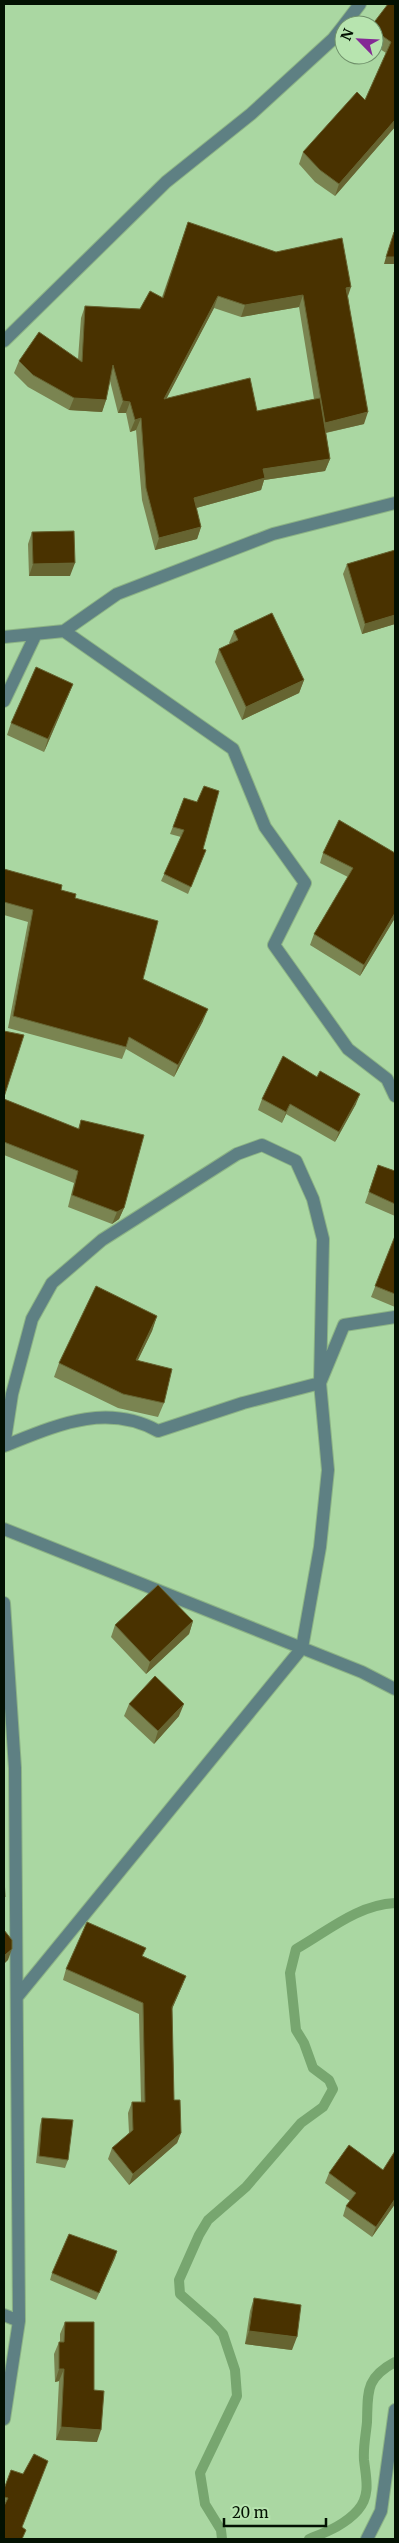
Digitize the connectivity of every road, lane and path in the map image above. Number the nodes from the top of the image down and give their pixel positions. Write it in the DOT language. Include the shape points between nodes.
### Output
graph roads {
  1 [pos="360,4"];
  2 [pos="352,15"];
  3 [pos="334,39"];
  4 [pos="4,341"];
  5 [pos="395,502"];
  6 [pos="64,631"];
  7 [pos="35,636"];
  8 [pos="4,637"];
  9 [pos="4,701"];
  10 [pos="395,1096"];
  11 [pos="395,1317"];
  12 [pos="320,1383"];
  13 [pos="4,1446"];
  14 [pos="4,1528"];
  15 [pos="4,1603"];
  16 [pos="302,1648"];
  17 [pos="395,1689"];
  18 [pos="17,1997"];
  19 [pos="4,2315"];
  20 [pos="19,2321"];
  21 [pos="395,2410"];
  22 [pos="4,2419"];
  23 [pos="367,2539"];
  1 -- 2 [label="street"];
  3 -- 4 [label="street" via="251,114 166,182"];
  5 -- 6 [label="street" via="273,534 118,594"];
  6 -- 7 [label="street"];
  6 -- 10 [label="street" via="233,749 265,827 305,883 274,945 348,1049 387,1078"];
  7 -- 8 [label="street"];
  7 -- 9 [label="street"];
  11 -- 12 [label="street" via="344,1326"];
  12 -- 13 [label="street" via="244,1402 158,1430 140,1420 114,1416 62,1423"];
  12 -- 13 [label="street" via="323,1239 313,1200 296,1160 262,1145 237,1154 102,1240 52,1283 32,1319 12,1394"];
  12 -- 16 [label="street" via="328,1470 320,1548"];
  14 -- 16 [label="street"];
  15 -- 18 [label="street" via="15,1768"];
  16 -- 17 [label="street"];
  16 -- 18 [label="street"];
  18 -- 20 [label="street"];
  19 -- 20 [label="street"];
  20 -- 22 [label="street"];
  21 -- 23 [label="street" via="381,2511"];
}
